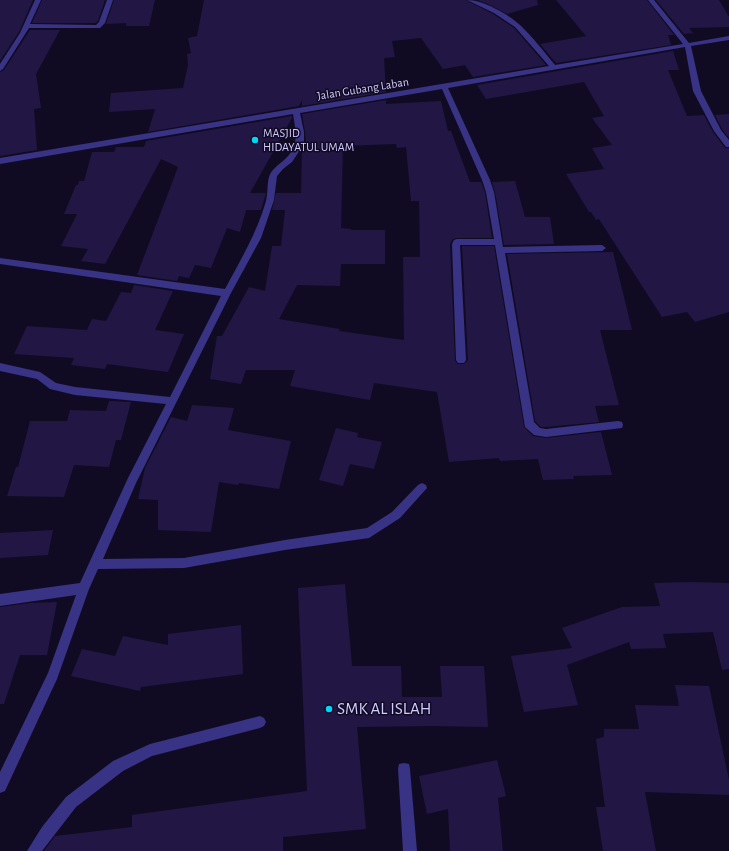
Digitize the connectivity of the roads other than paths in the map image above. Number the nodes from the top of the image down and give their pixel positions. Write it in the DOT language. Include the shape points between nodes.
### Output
graph roads {
  1 [pos="38,0"];
  2 [pos="110,0"];
  3 [pos="470,0"];
  4 [pos="651,0"];
  5 [pos="26,26"];
  6 [pos="729,38"];
  7 [pos="688,46"];
  8 [pos="553,67"];
  9 [pos="0,69"];
  10 [pos="444,86"];
  11 [pos="296,111"];
  12 [pos="729,145"];
  13 [pos="0,161"];
  14 [pos="499,246"];
  15 [pos="602,248"];
  16 [pos="0,261"];
  17 [pos="227,293"];
  18 [pos="461,360"];
  19 [pos="0,367"];
  20 [pos="172,401"];
  21 [pos="618,426"];
  22 [pos="422,488"];
  23 [pos="95,564"];
  24 [pos="84,588"];
  25 [pos="0,600"];
  26 [pos="260,722"];
  27 [pos="404,769"];
  28 [pos="0,786"];
  29 [pos="34,851"];
  30 [pos="410,851"];
  1 -- 5 [label="street"];
  2 -- 5 [label="street" via="102,23 98,27"];
  3 -- 8 [label="street" via="496,12 517,26"];
  4 -- 7 [label="street"];
  5 -- 9 [label="street"];
  6 -- 7 [label="street, Jalan Gubang Laban"];
  7 -- 8 [label="street, Jalan Gubang Laban"];
  7 -- 12 [label="street" via="697,91 718,131"];
  8 -- 10 [label="street, Jalan Gubang Laban"];
  10 -- 11 [label="street, Jalan Gubang Laban"];
  10 -- 14 [label="street" via="486,180"];
  11 -- 13 [label="street, Jalan Gubang Laban"];
  11 -- 17 [label="street" via="300,144 273,176 270,200 257,238"];
  14 -- 15 [label="street"];
  14 -- 18 [label="street" via="464,241 456,244"];
  14 -- 21 [label="street" via="529,424 538,432 546,433"];
  16 -- 17 [label="street"];
  17 -- 20 [label="street"];
  19 -- 20 [label="street" via="40,376 53,386 75,391"];
  20 -- 23 [label="street"];
  22 -- 23 [label="street" via="396,515 369,533 184,563"];
  23 -- 24 [label="street"];
  24 -- 25 [label="street"];
  24 -- 28 [label="street" via="53,675"];
  26 -- 29 [label="street" via="150,750 118,766 71,802"];
  27 -- 30 [label="street"];
}
